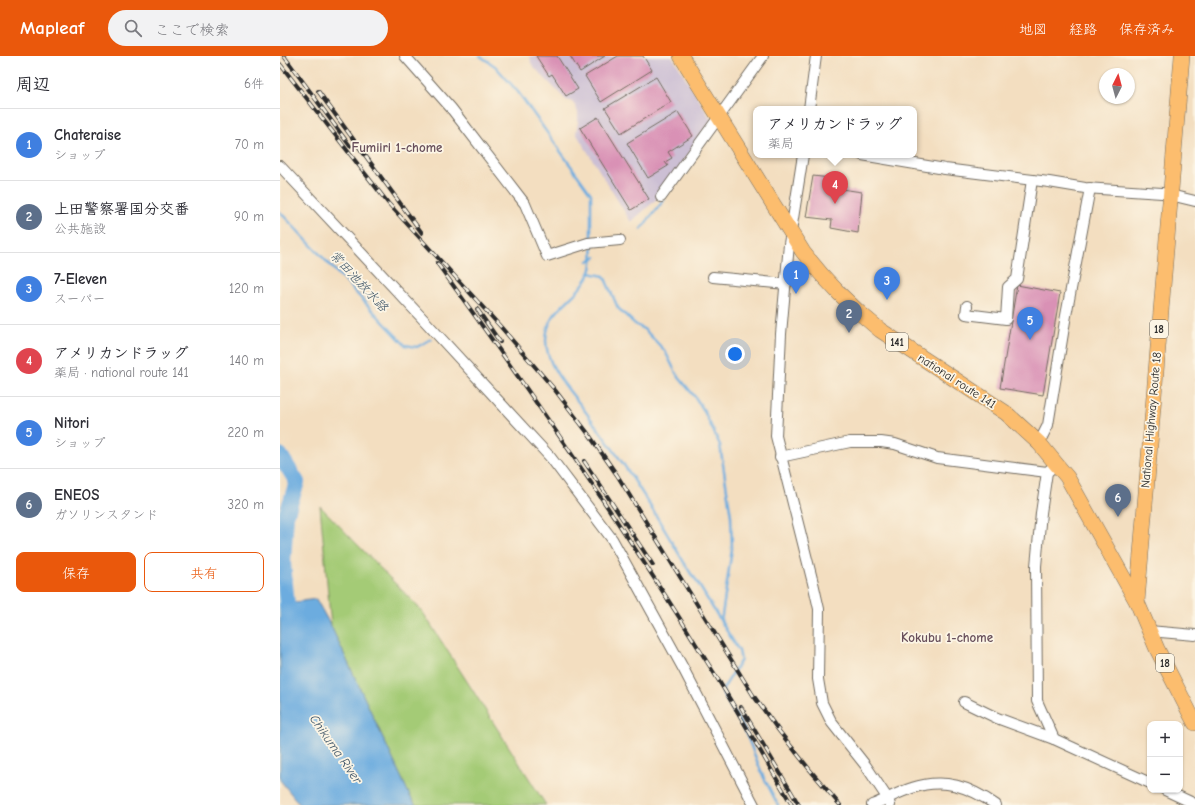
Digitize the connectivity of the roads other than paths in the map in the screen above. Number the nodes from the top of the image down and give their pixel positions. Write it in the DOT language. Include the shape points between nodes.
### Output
graph roads {
  1 [pos="405,56"];
  2 [pos="681,56"];
  3 [pos="763,56"];
  4 [pos="816,56"];
  5 [pos="1182,56"];
  6 [pos="809,106"];
  7 [pos="718,117"];
  8 [pos="803,158"];
  9 [pos="880,158"];
  10 [pos="280,166"];
  11 [pos="1032,180"];
  12 [pos="1090,188"];
  13 [pos="1171,195"];
  14 [pos="661,197"];
  15 [pos="1195,201"];
  16 [pos="790,232"];
  17 [pos="620,240"];
  18 [pos="713,277"];
  19 [pos="786,284"];
  20 [pos="966,306"];
  21 [pos="1040,443"];
  22 [pos="780,457"];
  23 [pos="1052,469"];
  24 [pos="1137,602"];
  25 [pos="1149,631"];
  26 [pos="1195,635"];
  27 [pos="964,702"];
  28 [pos="1195,723"];
  29 [pos="1054,739"];
  30 [pos="1147,782"];
  31 [pos="1171,793"];
  32 [pos="889,802"];
  33 [pos="1195,804"];
  34 [pos="754,805"];
  35 [pos="872,805"];
  36 [pos="996,805"];
  1 -- 17 [label="street" via="451,108 524,204 547,256 591,243"];
  2 -- 7 [label="highway, national route 141 / 141"];
  3 -- 7 [label="street"];
  4 -- 6 [label="street"];
  5 -- 13 [label="highway, National Highway Route 18 / 18"];
  7 -- 14 [label="street"];
  7 -- 16 [label="highway, national route 141 / 141"];
  8 -- 16 [label="street"];
  9 -- 11 [label="street"];
  10 -- 34 [label="street" via="551,458 612,539"];
  11 -- 12 [label="street"];
  11 -- 20 [label="street" via="1018,279 1008,286 1006,319 966,314"];
  12 -- 13 [label="street"];
  12 -- 21 [label="street" via="1048,425"];
  13 -- 15 [label="street"];
  13 -- 24 [label="highway, National Highway Route 18 / 18"];
  16 -- 19 [label="street"];
  16 -- 21 [label="highway, national route 141 / 141" via="822,277 861,315 922,359 997,407"];
  18 -- 19 [label="street"];
  19 -- 22 [label="street" via="776,423"];
  21 -- 23 [label="highway, national route 141 / 141"];
  22 -- 23 [label="street" via="850,442 882,442 937,458"];
  22 -- 32 [label="street" via="819,609 818,679 822,703 832,723 866,766"];
  23 -- 24 [label="highway, national route 141 / 141" via="1067,477"];
  23 -- 29 [label="street" via="1041,513 1036,566 1037,701"];
  24 -- 25 [label="highway, National Highway Route 18 / 18"];
  25 -- 26 [label="street"];
  25 -- 28 [label="highway, National Highway Route 18 / 18"];
  27 -- 29 [label="street" via="997,718"];
  29 -- 30 [label="street"];
  31 -- 33 [label="street"];
  32 -- 35 [label="street"];
  32 -- 36 [label="street" via="913,788 934,784 968,788"];
}
